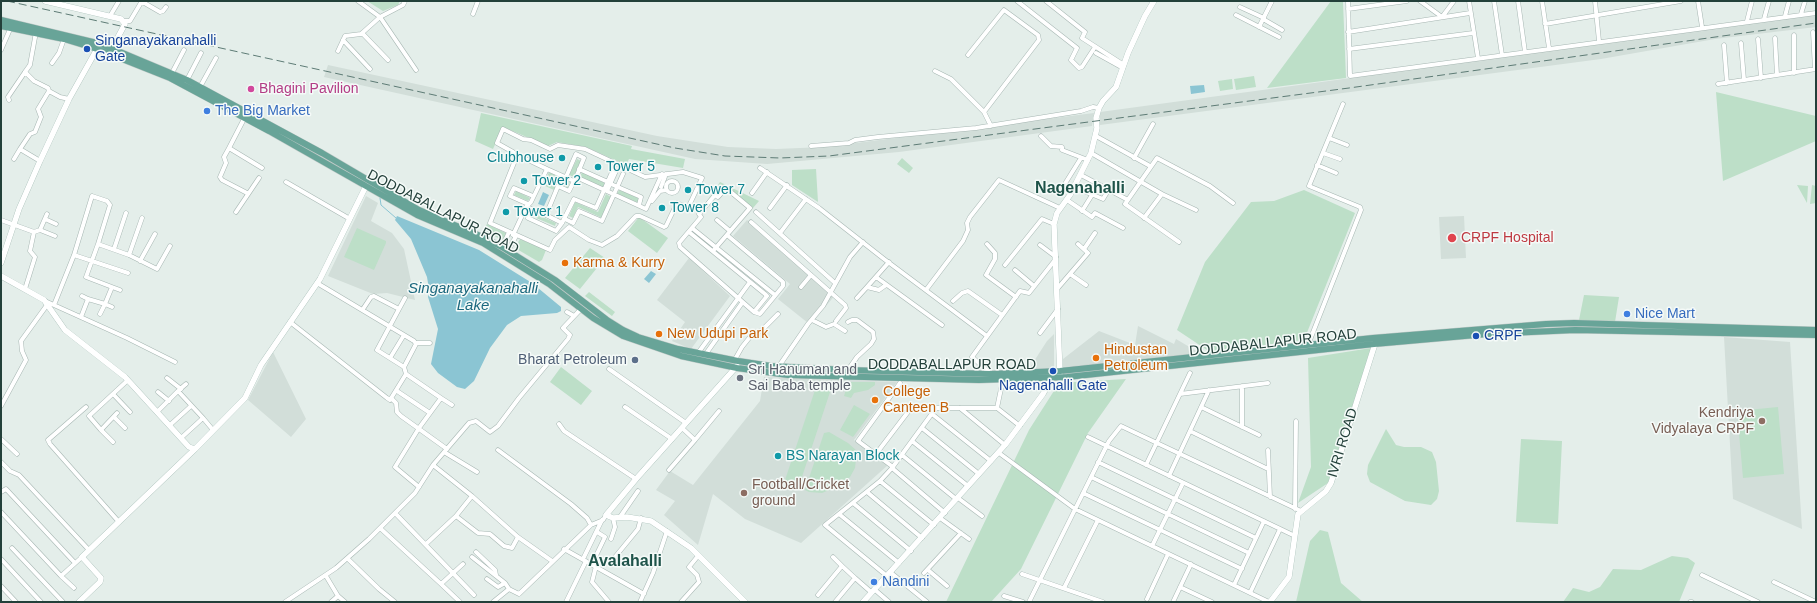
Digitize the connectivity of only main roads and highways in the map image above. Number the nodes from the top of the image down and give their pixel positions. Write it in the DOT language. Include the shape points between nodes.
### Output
graph roads {
  1 [pos="1,20"];
  2 [pos="1,26"];
  3 [pos="271,128"];
  4 [pos="383,193"];
  5 [pos="1816,330"];
  6 [pos="1816,335"];
  7 [pos="1374,341"];
  8 [pos="736,363"];
  9 [pos="1052,374"];
  10 [pos="1060,374"];
  1 -- 3 [label="main road, DODDABALLAPUR ROAD" via="63,33 112,48 187,80"];
  2 -- 3 [label="main road, DODDABALLAPUR ROAD" via="36,32 97,49 170,78"];
  3 -- 4 [label="main road, DODDABALLAPUR ROAD"];
  3 -- 4 [label="main road, DODDABALLAPUR ROAD" via="366,186"];
  4 -- 8 [label="main road, DODDABALLAPUR ROAD" via="502,247 554,280 623,330 651,342"];
  4 -- 8 [label="main road, DODDABALLAPUR ROAD" via="429,221 483,243 549,284 604,326 638,343 681,356"];
  5 -- 7 [label="main road, DODDABALLAPUR ROAD" via="1574,323"];
  6 -- 7 [label="main road, DODDABALLAPUR ROAD" via="1575,330"];
  7 -- 10 [label="main road, DODDABALLAPUR ROAD"];
  7 -- 10 [label="main road, DODDABALLAPUR ROAD"];
  8 -- 9 [label="main road, DODDABALLAPUR ROAD" via="848,370"];
  8 -- 9 [label="main road, DODDABALLAPUR ROAD" via="788,375 1003,379"];
  9 -- 10 [label="main road, DODDABALLAPUR ROAD"];
}
